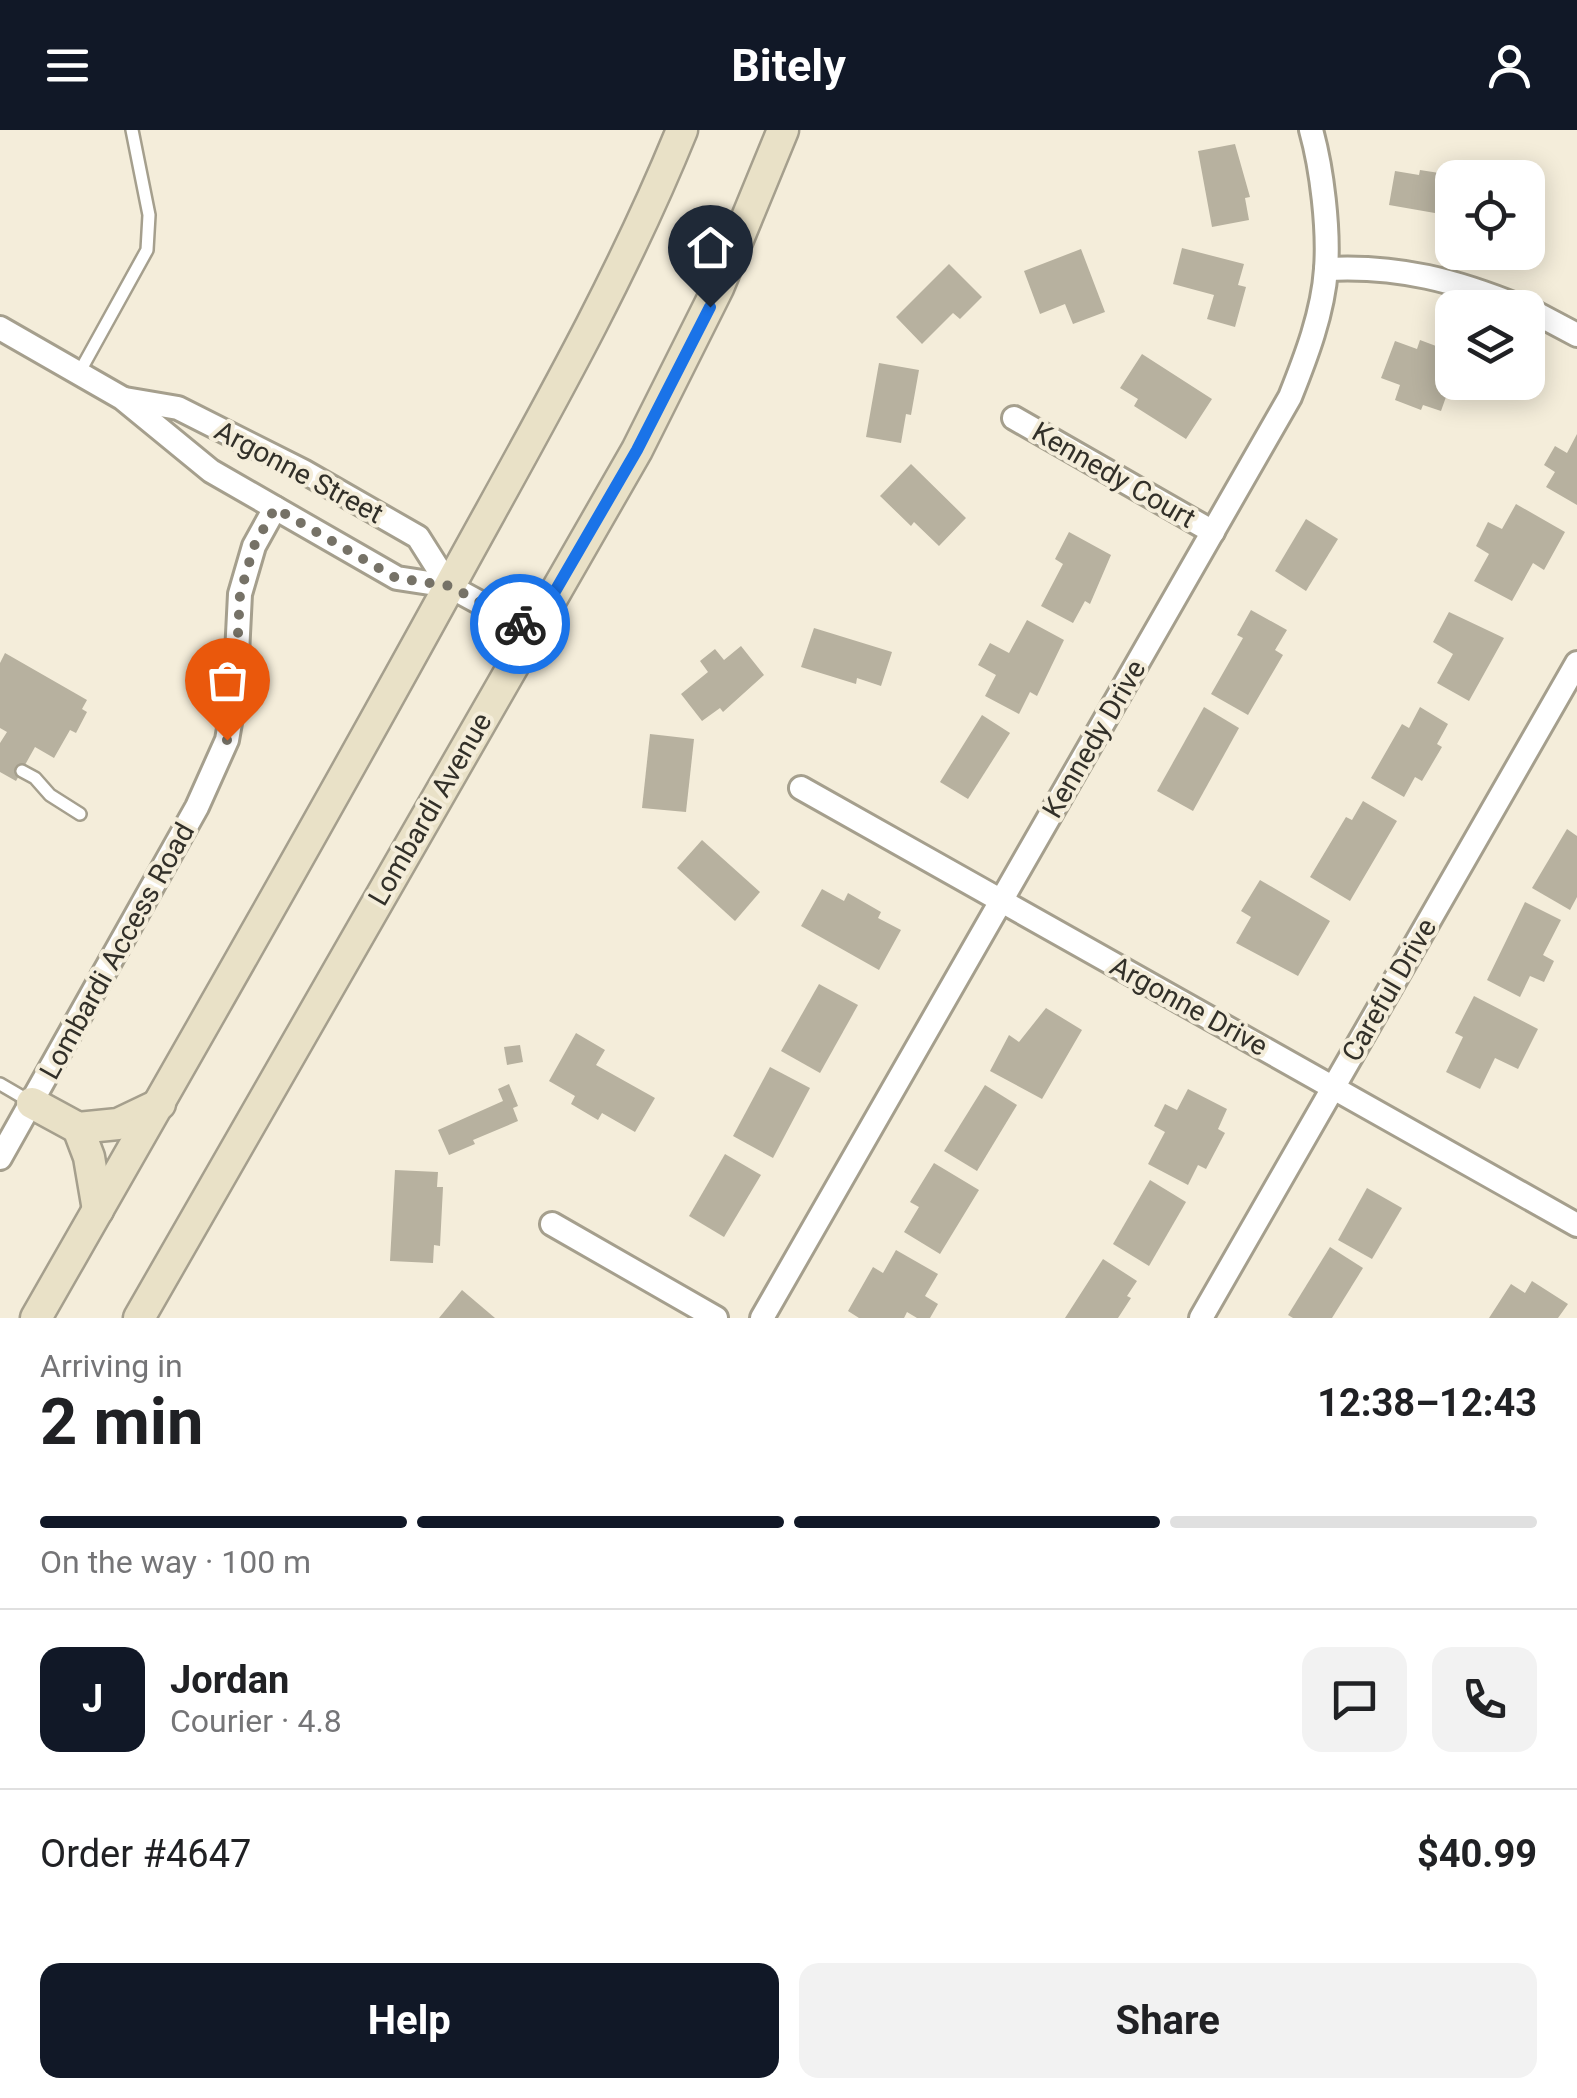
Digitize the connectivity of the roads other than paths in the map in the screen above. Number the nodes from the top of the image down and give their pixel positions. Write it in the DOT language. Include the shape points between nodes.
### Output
graph roads {
  1 [pos="132,130"];
  2 [pos="682,130"];
  3 [pos="783,130"];
  4 [pos="1311,130"];
  5 [pos="1326,270"];
  6 [pos="1479,290"];
  7 [pos="1545,318"];
  8 [pos="0,328"];
  9 [pos="1577,335"];
  10 [pos="79,374"];
  11 [pos="122,398"];
  12 [pos="1014,418"];
  13 [pos="275,508"];
  14 [pos="1213,532"];
  15 [pos="450,586"];
  16 [pos="532,631"];
  17 [pos="1577,663"];
  18 [pos="22,770"];
  19 [pos="801,788"];
  20 [pos="80,814"];
  21 [pos="1002,901"];
  22 [pos="0,1084"];
  23 [pos="1333,1088"];
  24 [pos="32,1103"];
  25 [pos="160,1104"];
  26 [pos="78,1128"];
  27 [pos="0,1158"];
  28 [pos="98,1210"];
  29 [pos="552,1224"];
  30 [pos="1577,1225"];
  31 [pos="36,1318"];
  32 [pos="138,1318"];
  33 [pos="716,1318"];
  34 [pos="762,1318"];
  35 [pos="1201,1318"];
  1 -- 10 [label="lane" via="150,215 147,250"];
  2 -- 15 [label="main road" via="584,343"];
  3 -- 16 [label="main road, Lombardi Avenue" via="680,369"];
  4 -- 5 [label="street, Kennedy Drive" via="1320,163"];
  5 -- 6 [label="street" via="1366,267"];
  5 -- 14 [label="street, Kennedy Drive" via="1309,350 1290,397"];
  7 -- 9 [label="street"];
  8 -- 10 [label="street, Argonne Street"];
  10 -- 11 [label="street, Argonne Street"];
  11 -- 13 [label="street, Argonne Street" via="210,470"];
  11 -- 15 [label="street, Argonne Street" via="178,408 418,537"];
  12 -- 14 [label="street, Kennedy Court"];
  13 -- 15 [label="street, Argonne Street" via="396,578"];
  13 -- 24 [label="street, Lombardi Access Road" via="254,546 240,594 227,740"];
  14 -- 21 [label="street, Kennedy Drive"];
  15 -- 16 [label="street, Argonne Street"];
  15 -- 25 [label="main road"];
  16 -- 32 [label="main road, Lombardi Avenue"];
  17 -- 23 [label="street, Careful Drive"];
  18 -- 20 [label="lane"];
  19 -- 21 [label="street, Argonne Drive"];
  21 -- 23 [label="street, Argonne Drive"];
  21 -- 34 [label="street, Kennedy Drive"];
  22 -- 24 [label="lane"];
  23 -- 30 [label="street, Argonne Drive"];
  23 -- 35 [label="street, Careful Drive"];
  24 -- 26 [label="main road"];
  24 -- 27 [label="street, Lombardi Access Road"];
  25 -- 26 [label="main road" via="125,1122"];
  25 -- 28 [label="main road"];
  26 -- 28 [label="main road"];
  28 -- 31 [label="main road"];
  29 -- 33 [label="street"];
}
